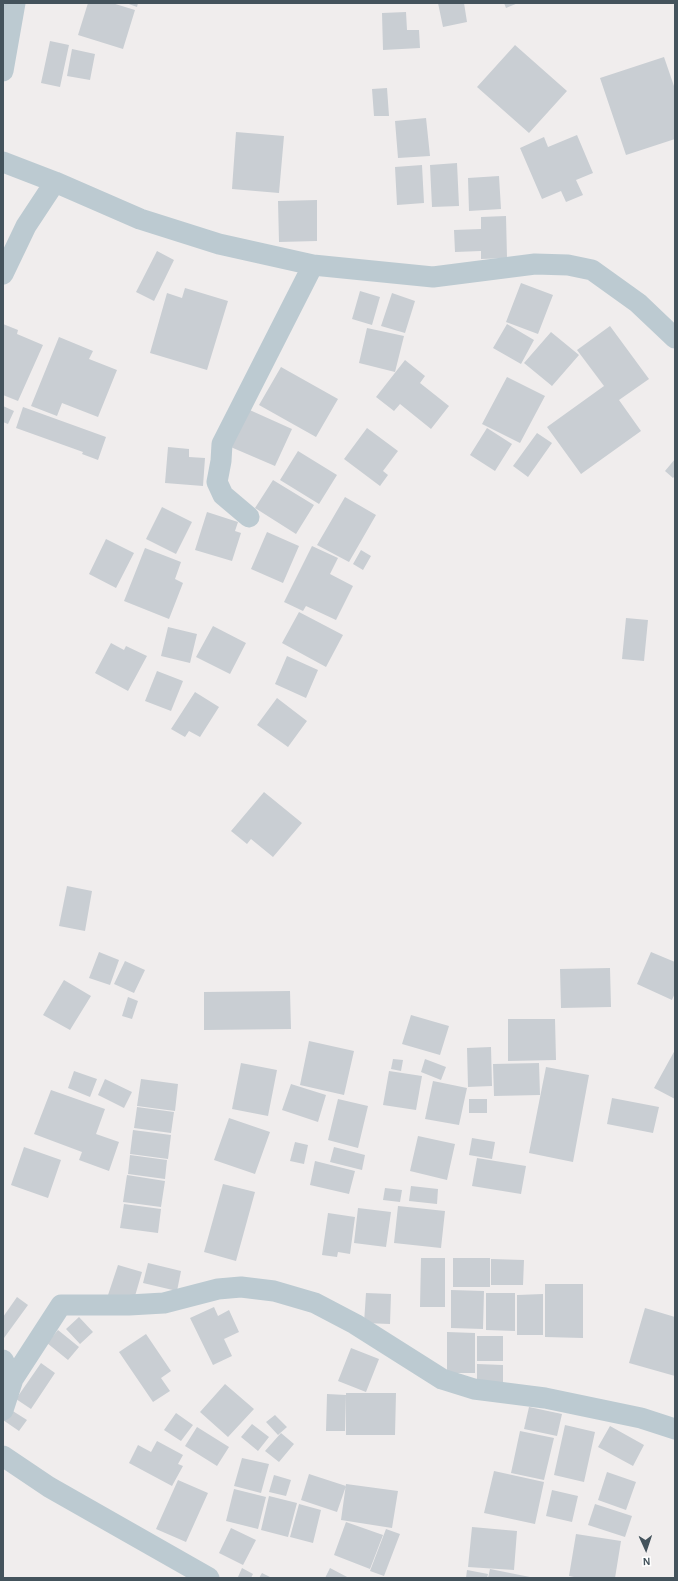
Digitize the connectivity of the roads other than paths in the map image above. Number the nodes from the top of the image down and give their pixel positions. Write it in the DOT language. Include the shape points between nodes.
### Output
graph roads {
  1 [pos="15,3"];
  2 [pos="3,71"];
  3 [pos="3,162"];
  4 [pos="55,182"];
  5 [pos="313,265"];
  6 [pos="3,274"];
  7 [pos="675,338"];
  8 [pos="249,517"];
  9 [pos="3,1360"];
  10 [pos="13,1378"];
  11 [pos="3,1410"];
  12 [pos="675,1429"];
  13 [pos="3,1456"];
  14 [pos="208,1578"];
  1 -- 2 [label="street"];
  3 -- 4 [label="street"];
  4 -- 5 [label="street" via="148,221 219,244"];
  4 -- 6 [label="street" via="26,226"];
  5 -- 7 [label="street" via="432,277 535,264 568,265 592,270 638,303"];
  5 -- 8 [label="street" via="222,444 217,482 223,495"];
  9 -- 10 [label="street"];
  10 -- 11 [label="street"];
  10 -- 12 [label="street" via="61,1305 164,1303 218,1288 241,1286 274,1291 315,1303 355,1324 442,1379 474,1389 545,1398 641,1418"];
  13 -- 14 [label="street" via="49,1487"];
}
